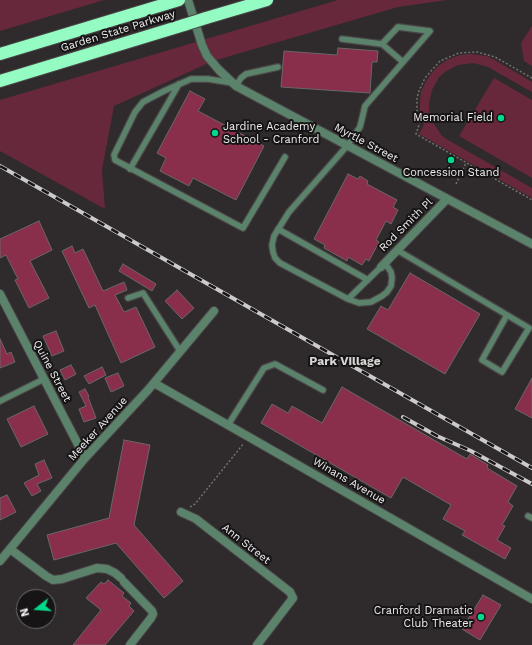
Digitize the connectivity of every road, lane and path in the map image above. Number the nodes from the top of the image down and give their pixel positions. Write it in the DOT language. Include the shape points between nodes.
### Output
graph roads {
  1 [pos="182,0"];
  2 [pos="267,0"];
  3 [pos="342,39"];
  4 [pos="382,44"];
  5 [pos="0,54"];
  6 [pos="403,62"];
  7 [pos="278,67"];
  8 [pos="532,78"];
  9 [pos="0,81"];
  10 [pos="179,84"];
  11 [pos="234,85"];
  12 [pos="347,146"];
  13 [pos="285,157"];
  14 [pos="466,163"];
  15 [pos="130,169"];
  16 [pos="456,184"];
  17 [pos="447,199"];
  18 [pos="532,200"];
  19 [pos="278,228"];
  20 [pos="532,244"];
  21 [pos="397,250"];
  22 [pos="383,265"];
  23 [pos="368,280"];
  24 [pos="0,294"];
  25 [pos="128,298"];
  26 [pos="348,299"];
  27 [pos="214,311"];
  28 [pos="507,315"];
  29 [pos="180,351"];
  30 [pos="44,380"];
  31 [pos="154,383"];
  32 [pos="323,390"];
  33 [pos="0,402"];
  34 [pos="228,425"];
  35 [pos="249,437"];
  36 [pos="86,458"];
  37 [pos="181,512"];
  38 [pos="10,549"];
  39 [pos="0,562"];
  40 [pos="532,599"];
  41 [pos="130,645"];
  42 [pos="257,645"];
  1 -- 5 [label="highway, Garden State Parkway"];
  1 -- 11 [label="street, Myrtle Street" via="207,56"];
  2 -- 9 [label="highway, Garden State Parkway, bridge"];
  3 -- 4 [label="lane"];
  4 -- 6 [label="lane"];
  4 -- 6 [label="lane" via="398,27 430,31"];
  6 -- 12 [label="lane" via="365,106 360,127"];
  7 -- 11 [label="lane" via="246,74"];
  8 -- 14 [label="path" via="495,57 477,52 459,53 440,61 425,78 417,98 420,122 416,134"];
  10 -- 11 [label="lane" via="191,79 208,79"];
  10 -- 15 [label="lane"];
  10 -- 15 [label="lane" via="143,102 135,112 114,155 115,160"];
  11 -- 12 [label="street, Myrtle Street"];
  12 -- 17 [label="street, Myrtle Street"];
  12 -- 19 [label="lane"];
  13 -- 15 [label="lane" via="243,228"];
  14 -- 16 [label="path"];
  14 -- 18 [label="path"];
  17 -- 20 [label="street, Myrtle Street"];
  17 -- 21 [label="street, Rod Smith Pl"];
  19 -- 23 [label="lane"];
  19 -- 26 [label="lane" via="272,245 275,258"];
  21 -- 22 [label="street, Rod Smith Pl"];
  21 -- 28 [label="lane"];
  22 -- 23 [label="lane"];
  22 -- 26 [label="lane" via="391,272 392,278 387,292 371,302 359,303"];
  23 -- 26 [label="lane"];
  24 -- 30 [label="street, Quine Street"];
  25 -- 29 [label="lane" via="143,293"];
  27 -- 29 [label="street, Meeker Avenue"];
  28 -- 28 [label="lane" via="529,328 502,372 482,360"];
  29 -- 31 [label="street, Meeker Avenue"];
  30 -- 33 [label="lane"];
  30 -- 36 [label="street, Quine Street"];
  31 -- 34 [label="street, Winans Avenue"];
  31 -- 36 [label="street, Meeker Avenue"];
  32 -- 34 [label="lane" via="275,364 264,368"];
  34 -- 35 [label="street, Winans Avenue"];
  35 -- 37 [label="path" via="195,504"];
  35 -- 40 [label="street, Winans Avenue"];
  36 -- 38 [label="street, Meeker Avenue"];
  37 -- 42 [label="street, Ann Street" via="196,519 290,592 293,598"];
  38 -- 39 [label="street, Meeker Avenue"];
  38 -- 41 [label="street" via="53,580 97,568 115,573 153,614"];
}
